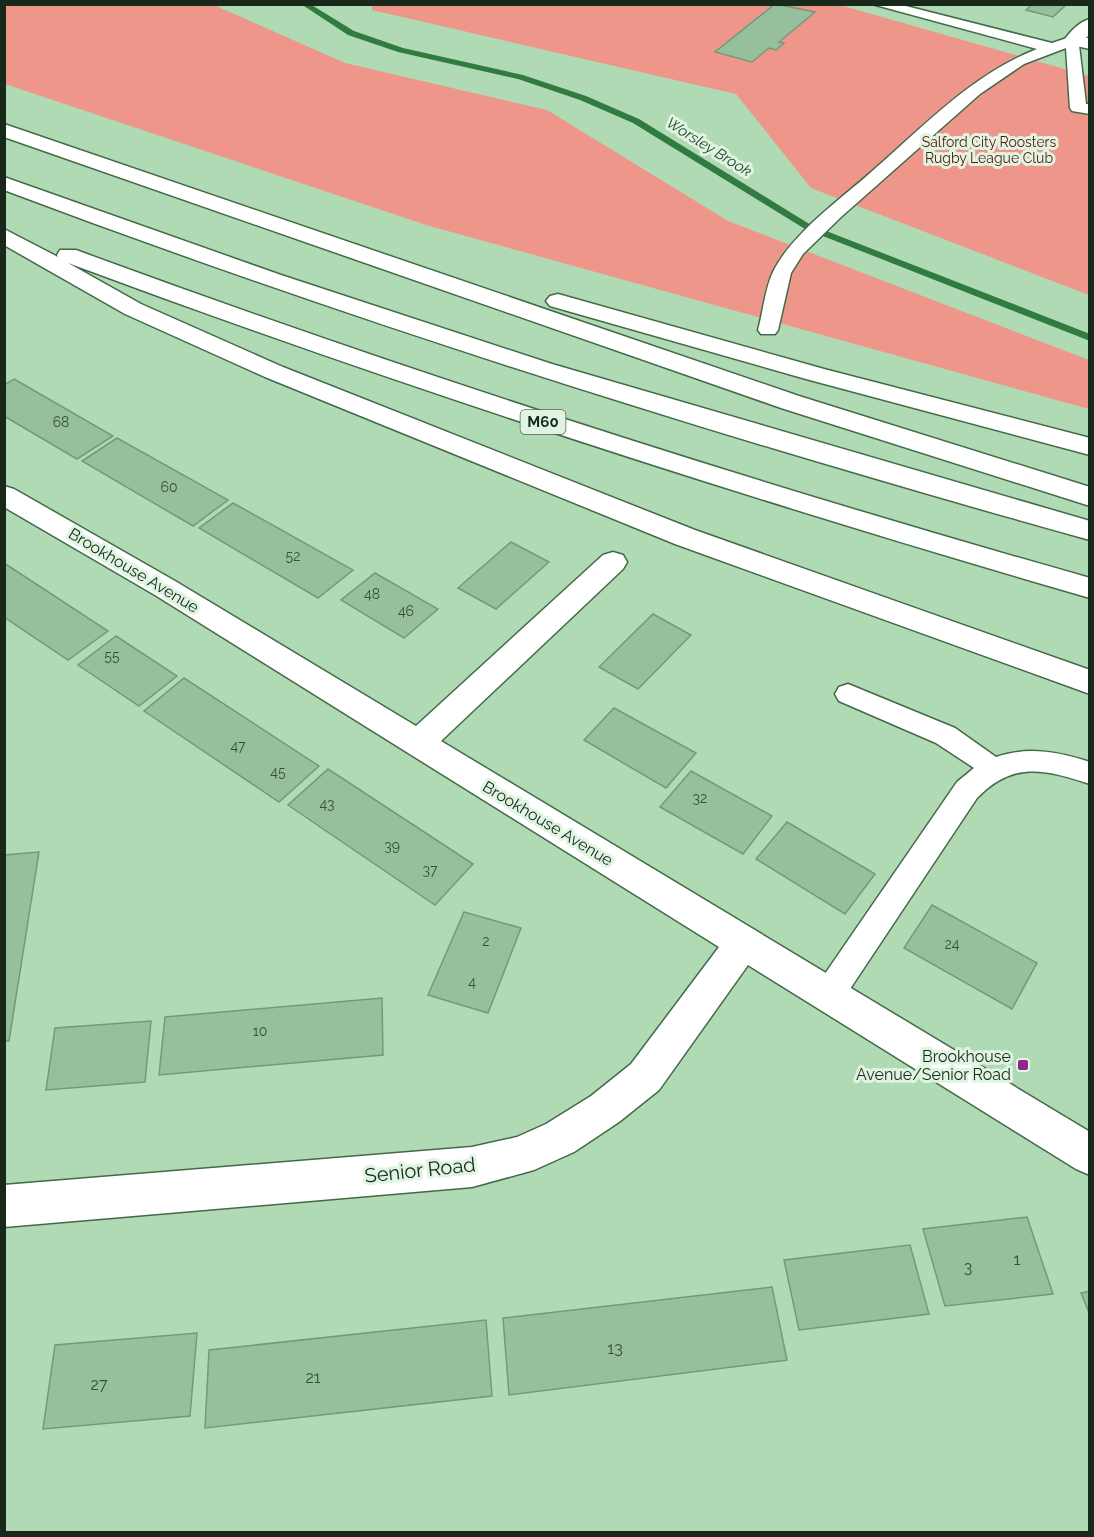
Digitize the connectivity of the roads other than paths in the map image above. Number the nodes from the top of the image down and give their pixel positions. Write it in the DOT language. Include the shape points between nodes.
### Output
graph roads {
  1 [pos="879,4"];
  2 [pos="1089,24"];
  3 [pos="1081,42"];
  4 [pos="1053,48"];
  5 [pos="1089,109"];
  6 [pos="4,130"];
  7 [pos="4,183"];
  8 [pos="4,229"];
  9 [pos="4,236"];
  10 [pos="335,244"];
  11 [pos="768,330"];
  12 [pos="1089,447"];
  13 [pos="4,495"];
  14 [pos="1089,497"];
  15 [pos="1089,531"];
  16 [pos="613,562"];
  17 [pos="1089,588"];
  18 [pos="1089,682"];
  19 [pos="848,694"];
  20 [pos="418,743"];
  21 [pos="992,770"];
  22 [pos="1089,773"];
  23 [pos="744,942"];
  24 [pos="829,994"];
  25 [pos="1089,1155"];
  26 [pos="4,1206"];
  1 -- 4 [label="lane"];
  2 -- 3 [label="main road"];
  3 -- 4 [label="lane"];
  3 -- 5 [label="lane" via="1078,108"];
  4 -- 11 [label="lane" via="1019,61 974,91 796,251 782,273"];
  6 -- 10 [label="main road"];
  7 -- 15 [label="main road" via="365,313 745,432"];
  8 -- 17 [label="main road, M60" via="516,414 908,537"];
  9 -- 18 [label="main road" via="133,309 285,376 686,537"];
  10 -- 12 [label="main road" via="512,288"];
  10 -- 14 [label="main road" via="790,402"];
  13 -- 20 [label="main road, Brookhouse Avenue"];
  16 -- 20 [label="main road"];
  19 -- 21 [label="lane" via="960,743"];
  20 -- 23 [label="main road, Brookhouse Avenue"];
  21 -- 22 [label="lane" via="1024,762"];
  21 -- 24 [label="lane" via="967,790"];
  23 -- 24 [label="main road, Brookhouse Avenue"];
  23 -- 26 [label="main road, Senior Road" via="645,1077 561,1138 520,1156 472,1167"];
  24 -- 25 [label="main road, Brookhouse Avenue"];
}
